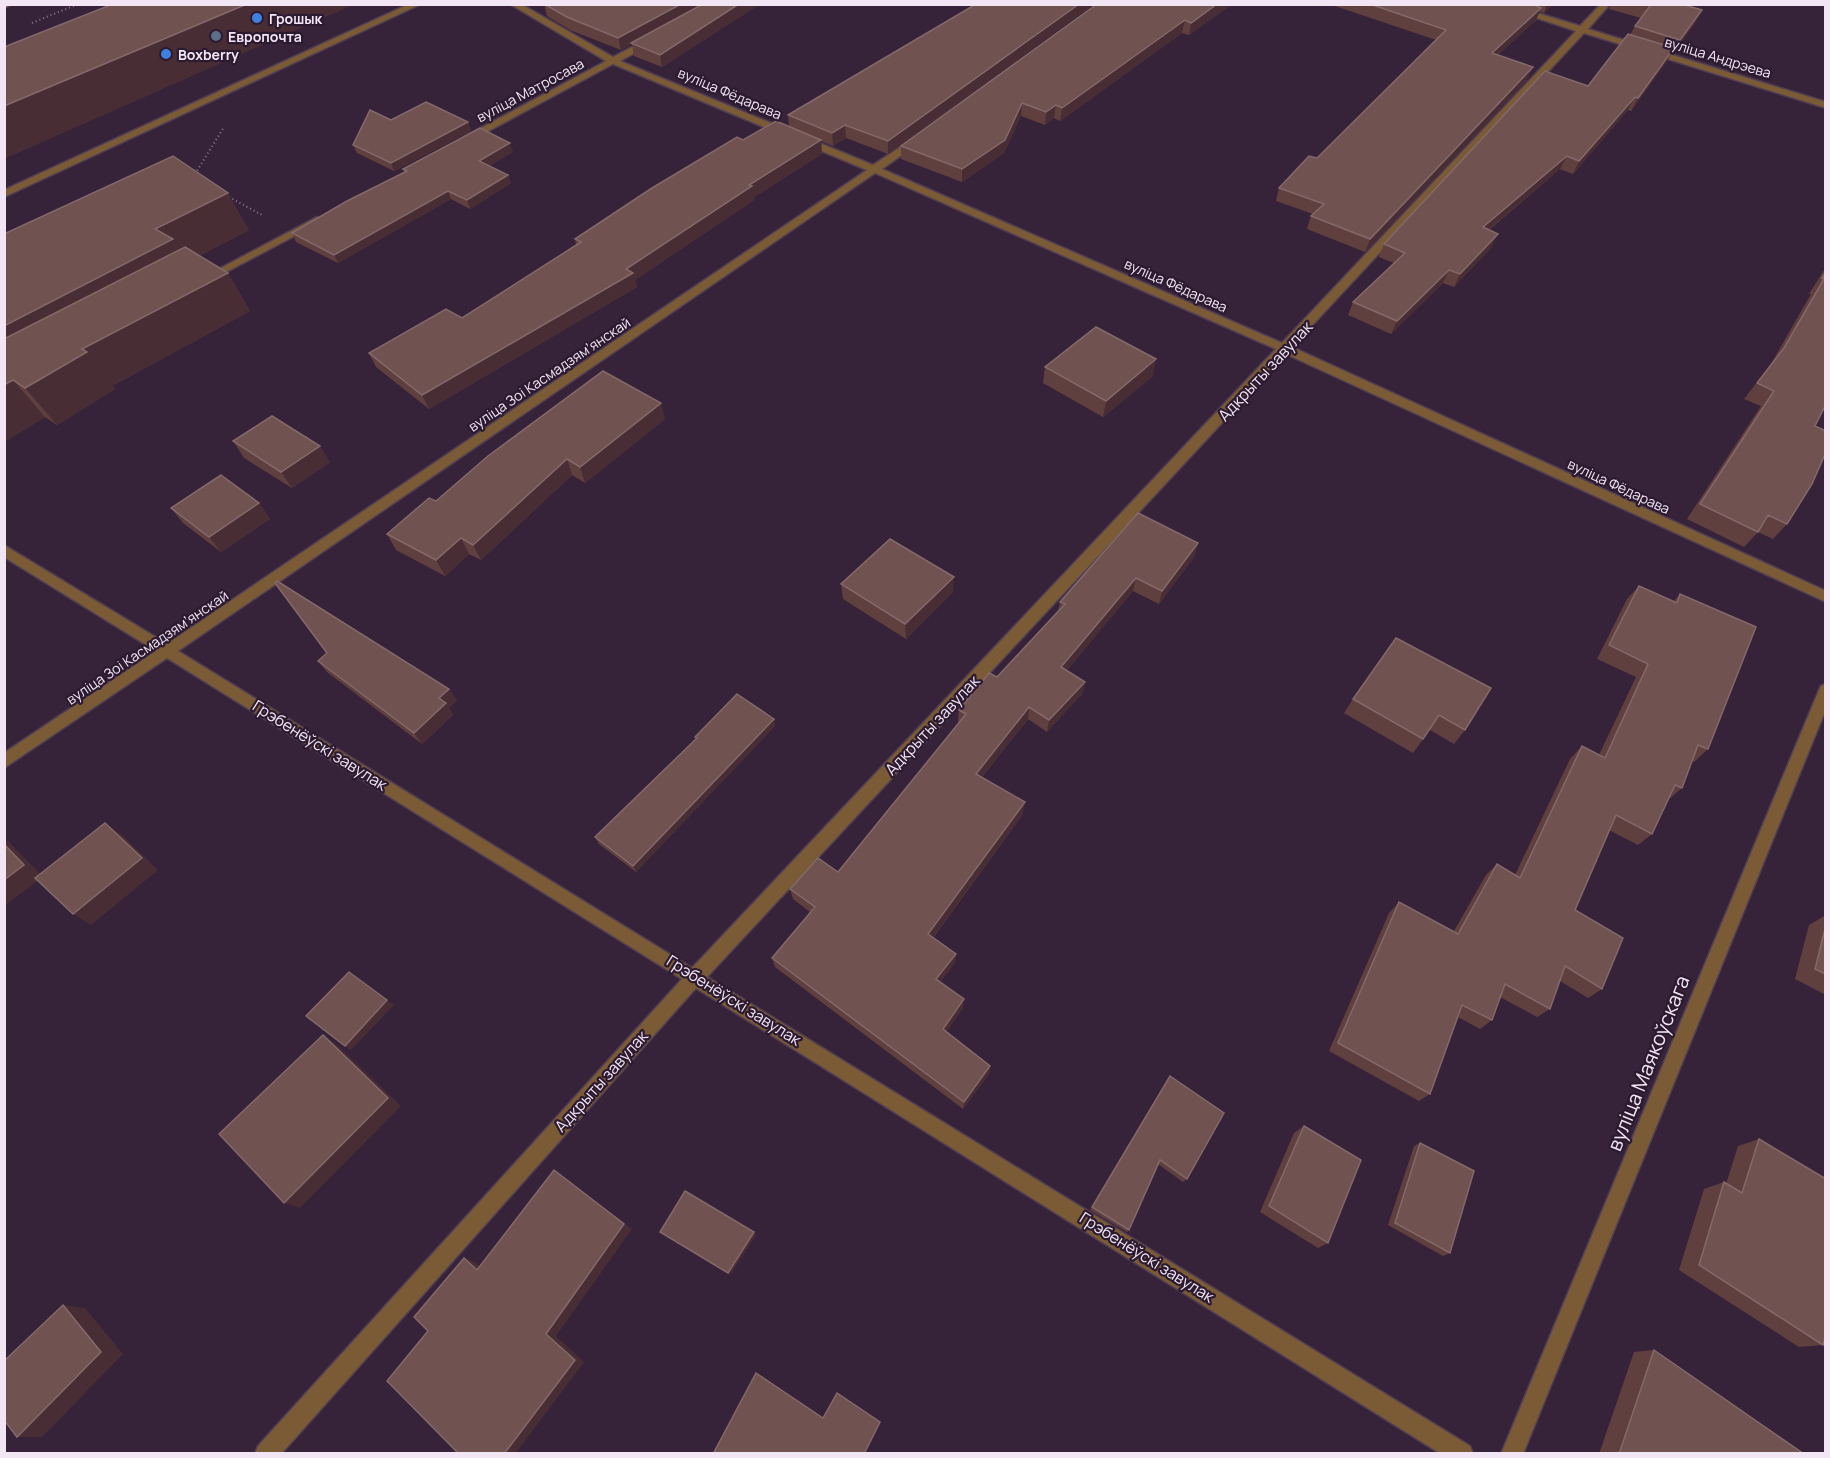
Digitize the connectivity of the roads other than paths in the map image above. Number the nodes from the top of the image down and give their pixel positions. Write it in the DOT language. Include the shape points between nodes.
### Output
graph roads {
  1 [pos="417,4"];
  2 [pos="514,4"];
  3 [pos="1498,4"];
  4 [pos="1606,4"];
  5 [pos="1583,29"];
  6 [pos="656,38"];
  7 [pos="613,61"];
  8 [pos="1826,105"];
  9 [pos="924,135"];
  10 [pos="459,144"];
  11 [pos="876,170"];
  12 [pos="4,194"];
  13 [pos="325,215"];
  14 [pos="191,287"];
  15 [pos="1286,349"];
  16 [pos="4,550"];
  17 [pos="1826,597"];
  18 [pos="168,651"];
  19 [pos="1826,690"];
  20 [pos="4,762"];
  21 [pos="696,976"];
  22 [pos="266,1454"];
  23 [pos="1462,1454"];
  24 [pos="1512,1454"];
  1 -- 12 [label="street"];
  2 -- 7 [label="street, вуліца Фёдарава"];
  3 -- 5 [label="street, вуліца Андрэева"];
  4 -- 5 [label="street, Адкрыты завулак"];
  5 -- 8 [label="street, вуліца Андрэева"];
  5 -- 15 [label="street, Адкрыты завулак"];
  6 -- 7 [label="street, вуліца Матросава"];
  7 -- 10 [label="street, вуліца Матросава"];
  7 -- 11 [label="street, вуліца Фёдарава"];
  9 -- 11 [label="street, вуліца Зоі Касмадзямʼянскай"];
  11 -- 15 [label="street, вуліца Фёдарава"];
  11 -- 18 [label="street, вуліца Зоі Касмадзямʼянскай"];
  13 -- 14 [label="street"];
  15 -- 17 [label="street, вуліца Фёдарава"];
  15 -- 21 [label="street, Адкрыты завулак"];
  16 -- 18 [label="street, Грэбенёўскі завулак"];
  18 -- 20 [label="street, вуліца Зоі Касмадзямʼянскай"];
  18 -- 21 [label="street, Грэбенёўскі завулак"];
  19 -- 24 [label="street, вуліца Маякоўскага"];
  21 -- 22 [label="street, Адкрыты завулак"];
  21 -- 23 [label="street, Грэбенёўскі завулак"];
}
